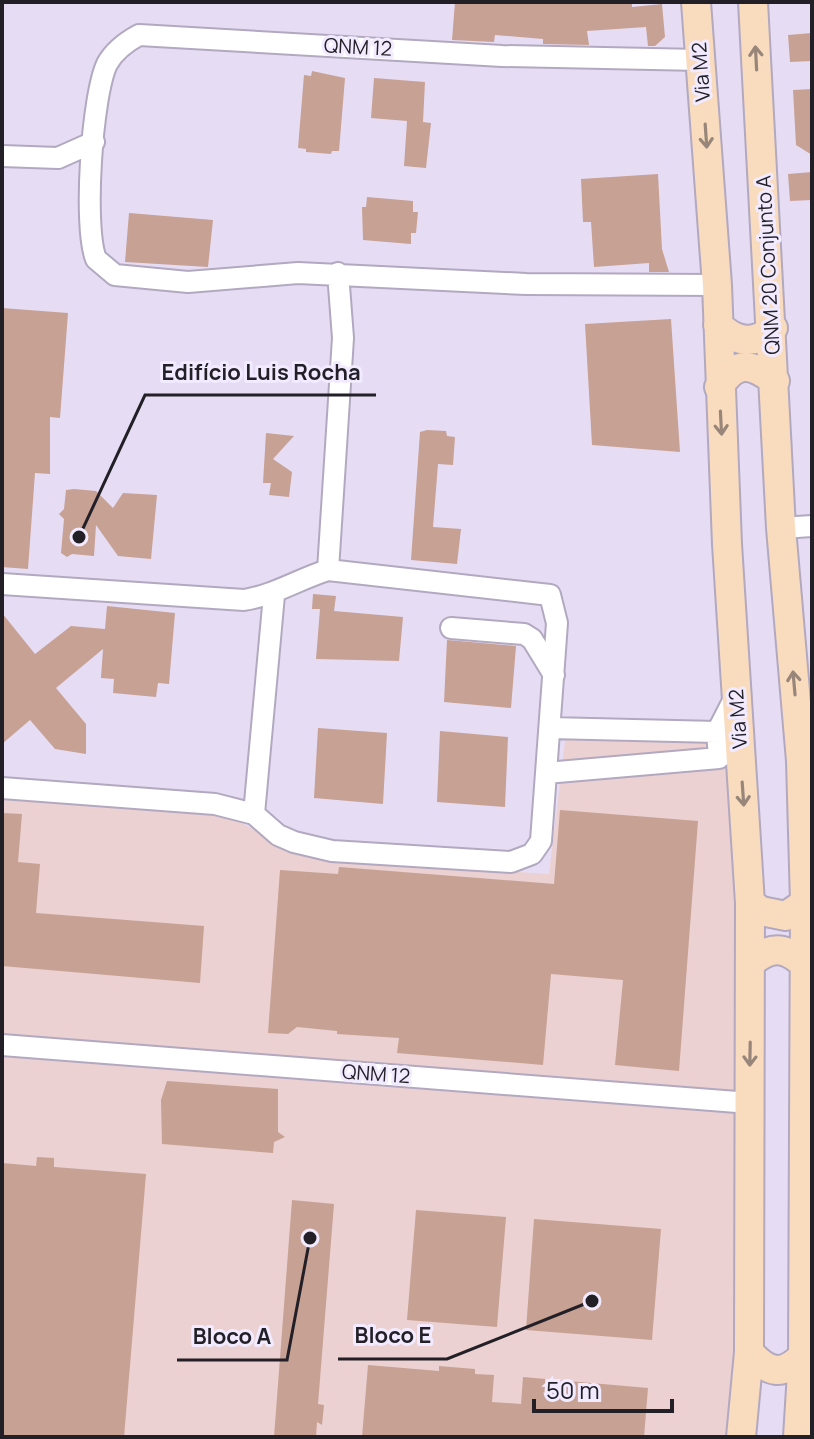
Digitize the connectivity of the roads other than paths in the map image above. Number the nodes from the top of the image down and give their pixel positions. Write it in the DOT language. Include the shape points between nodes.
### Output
graph roads {
  1 [pos="696,2"];
  2 [pos="753,2"];
  3 [pos="700,60"];
  4 [pos="94,142"];
  5 [pos="2,156"];
  6 [pos="58,158"];
  7 [pos="92,179"];
  8 [pos="338,273"];
  9 [pos="717,285"];
  10 [pos="718,325"];
  11 [pos="773,328"];
  12 [pos="775,381"];
  13 [pos="719,387"];
  14 [pos="812,526"];
  15 [pos="781,528"];
  16 [pos="328,570"];
  17 [pos="2,584"];
  18 [pos="274,595"];
  19 [pos="451,628"];
  20 [pos="554,675"];
  21 [pos="736,695"];
  22 [pos="550,728"];
  23 [pos="717,732"];
  24 [pos="806,758"];
  25 [pos="546,773"];
  26 [pos="2,788"];
  27 [pos="254,814"];
  28 [pos="750,903"];
  29 [pos="805,903"];
  30 [pos="752,962"];
  31 [pos="804,964"];
  32 [pos="2,1045"];
  33 [pos="750,1103"];
  34 [pos="749,1352"];
  35 [pos="803,1356"];
  36 [pos="741,1437"];
  37 [pos="798,1437"];
  1 -- 3 [label="main road, Via M2"];
  11 -- 2 [label="main road, QNM 20 Conjunto A, one-way"];
  3 -- 4 [label="street, QNM 12" via="502,56 139,35 107,64"];
  3 -- 9 [label="main road, Via M2, one-way"];
  4 -- 6 [label="street"];
  4 -- 7 [label="street, QNM 12"];
  5 -- 6 [label="street"];
  6 -- 7 [label="street"];
  7 -- 8 [label="street, QNM 12" via="92,250 115,275 188,282"];
  8 -- 9 [label="street, QNM 12" via="526,284"];
  8 -- 16 [label="street" via="343,338"];
  9 -- 10 [label="main road, Via M2"];
  10 -- 11 [label="main road" via="728,335 750,340 759,340"];
  10 -- 13 [label="main road, Via M2"];
  11 -- 12 [label="main road, QNM 20 Conjunto A"];
  12 -- 13 [label="main road" via="757,368 738,366"];
  12 -- 15 [label="main road, QNM 20 Conjunto A"];
  13 -- 21 [label="main road, Via M2, one-way"];
  14 -- 15 [label="street"];
  24 -- 15 [label="main road, one-way"];
  16 -- 18 [label="street"];
  16 -- 20 [label="street" via="550,595 557,623"];
  17 -- 18 [label="street" via="244,600"];
  18 -- 27 [label="street"];
  19 -- 20 [label="street" via="524,634"];
  20 -- 22 [label="street"];
  21 -- 23 [label="street"];
  21 -- 28 [label="main road, Via M2, one-way"];
  22 -- 23 [label="street"];
  22 -- 25 [label="street"];
  23 -- 25 [label="street" via="719,758"];
  24 -- 29 [label="main road"];
  25 -- 27 [label="street" via="541,841 532,854 511,862 332,851 278,835"];
  26 -- 27 [label="street" via="197,802"];
  28 -- 29 [label="main road" via="786,916"];
  28 -- 30 [label="main road, Via M2"];
  29 -- 31 [label="main road"];
  30 -- 31 [label="main road" via="783,949"];
  30 -- 33 [label="main road, Via M2, one-way"];
  31 -- 35 [label="main road"];
  32 -- 33 [label="street, QNM 12"];
  33 -- 34 [label="main road, Via M2"];
  34 -- 35 [label="main road" via="777,1372"];
  34 -- 36 [label="main road, Via M2"];
  35 -- 37 [label="main road"];
}
